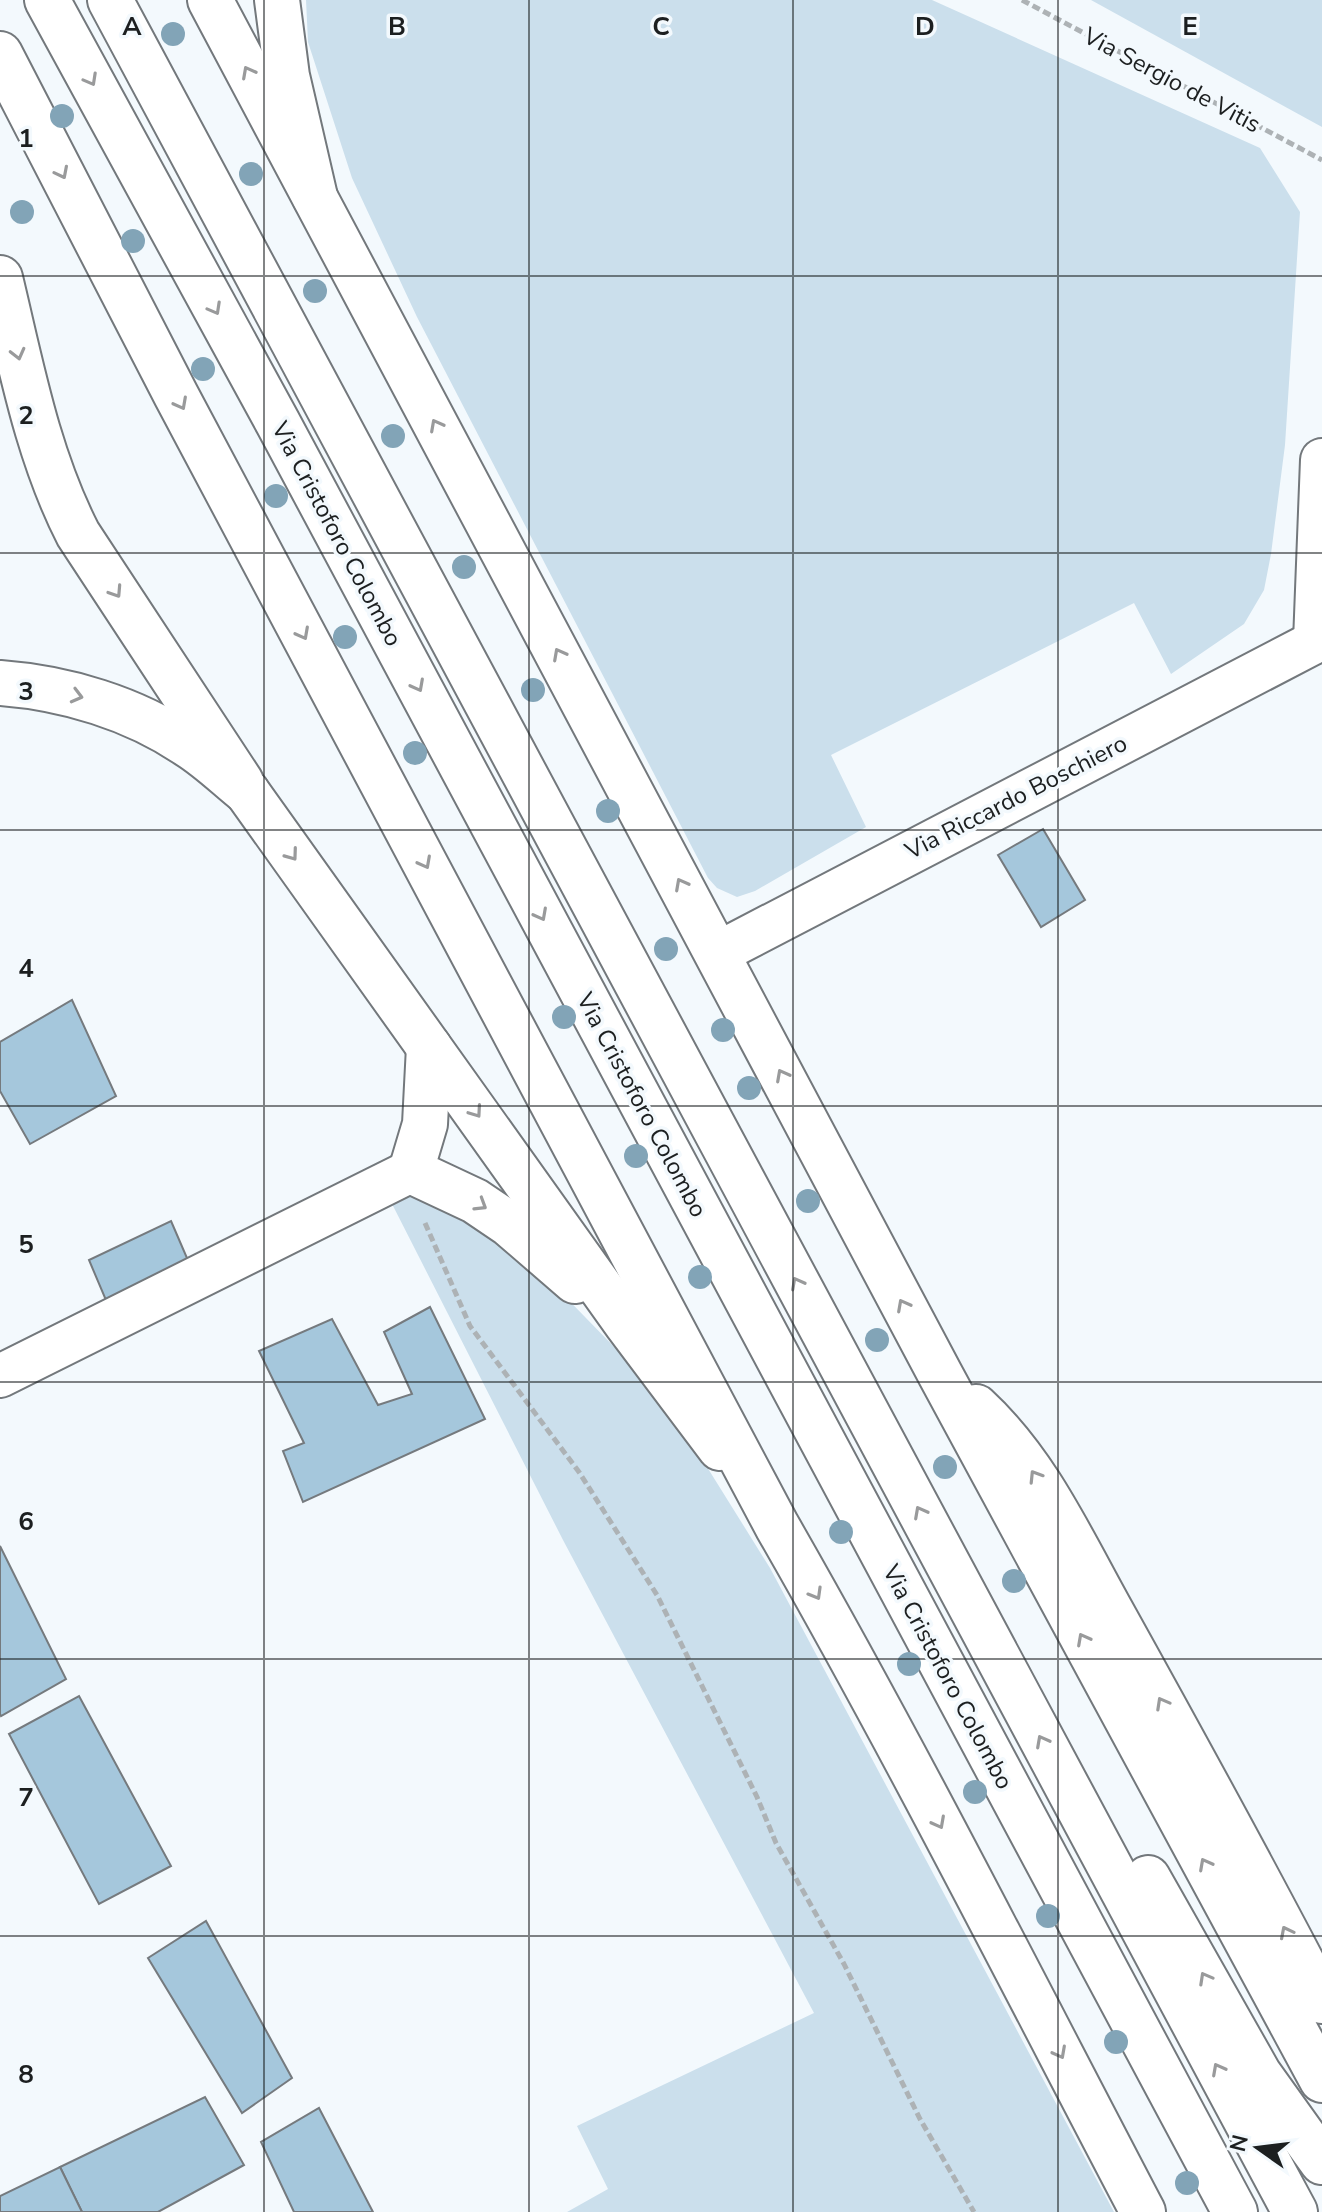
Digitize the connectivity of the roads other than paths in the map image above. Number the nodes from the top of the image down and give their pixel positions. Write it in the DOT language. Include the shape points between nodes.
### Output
graph roads {
  1 [pos="47,0"];
  2 [pos="110,0"];
  3 [pos="210,0"];
  4 [pos="277,0"];
  5 [pos="0,54"];
  6 [pos="315,197"];
  7 [pos="0,278"];
  8 [pos="1322,460"];
  9 [pos="1318,646"];
  10 [pos="0,683"];
  11 [pos="247,792"];
  12 [pos="718,953"];
  13 [pos="429,1047"];
  14 [pos="407,1173"];
  15 [pos="626,1323"];
  16 [pos="940,1374"];
  17 [pos="0,1376"];
  18 [pos="777,1526"];
  19 [pos="1068,1790"];
  20 [pos="1322,2001"];
  21 [pos="1322,2080"];
  22 [pos="1322,2162"];
  23 [pos="1143,2212"];
  24 [pos="1235,2212"];
  25 [pos="1295,2212"];
  1 -- 24 [label="main road, Via Cristoforo Colombo, one-way"];
  19 -- 2 [label="main road, one-way"];
  6 -- 3 [label="main road, one-way"];
  4 -- 6 [label="main road" via="287,76"];
  5 -- 18 [label="main road, one-way"];
  12 -- 6 [label="main road, one-way"];
  7 -- 11 [label="main road, one-way" via="42,450 65,509"];
  8 -- 9 [label="street"];
  9 -- 12 [label="street, Via Riccardo Boschiero"];
  10 -- 11 [label="main road, one-way" via="108,704 190,746"];
  11 -- 13 [label="main road, one-way"];
  16 -- 12 [label="main road, one-way"];
  13 -- 14 [label="main road" via="425,1124"];
  13 -- 15 [label="main road, one-way"];
  14 -- 15 [label="main road, one-way" via="475,1201 509,1224"];
  14 -- 17 [label="street"];
  15 -- 18 [label="main road"];
  20 -- 16 [label="main road, one-way" via="1036,1477 996,1425"];
  21 -- 16 [label="main road, one-way"];
  18 -- 23 [label="main road, one-way"];
  22 -- 19 [label="main road, one-way" via="1259,2074 1147,1876 1119,1838"];
  25 -- 19 [label="main road, one-way"];
}
